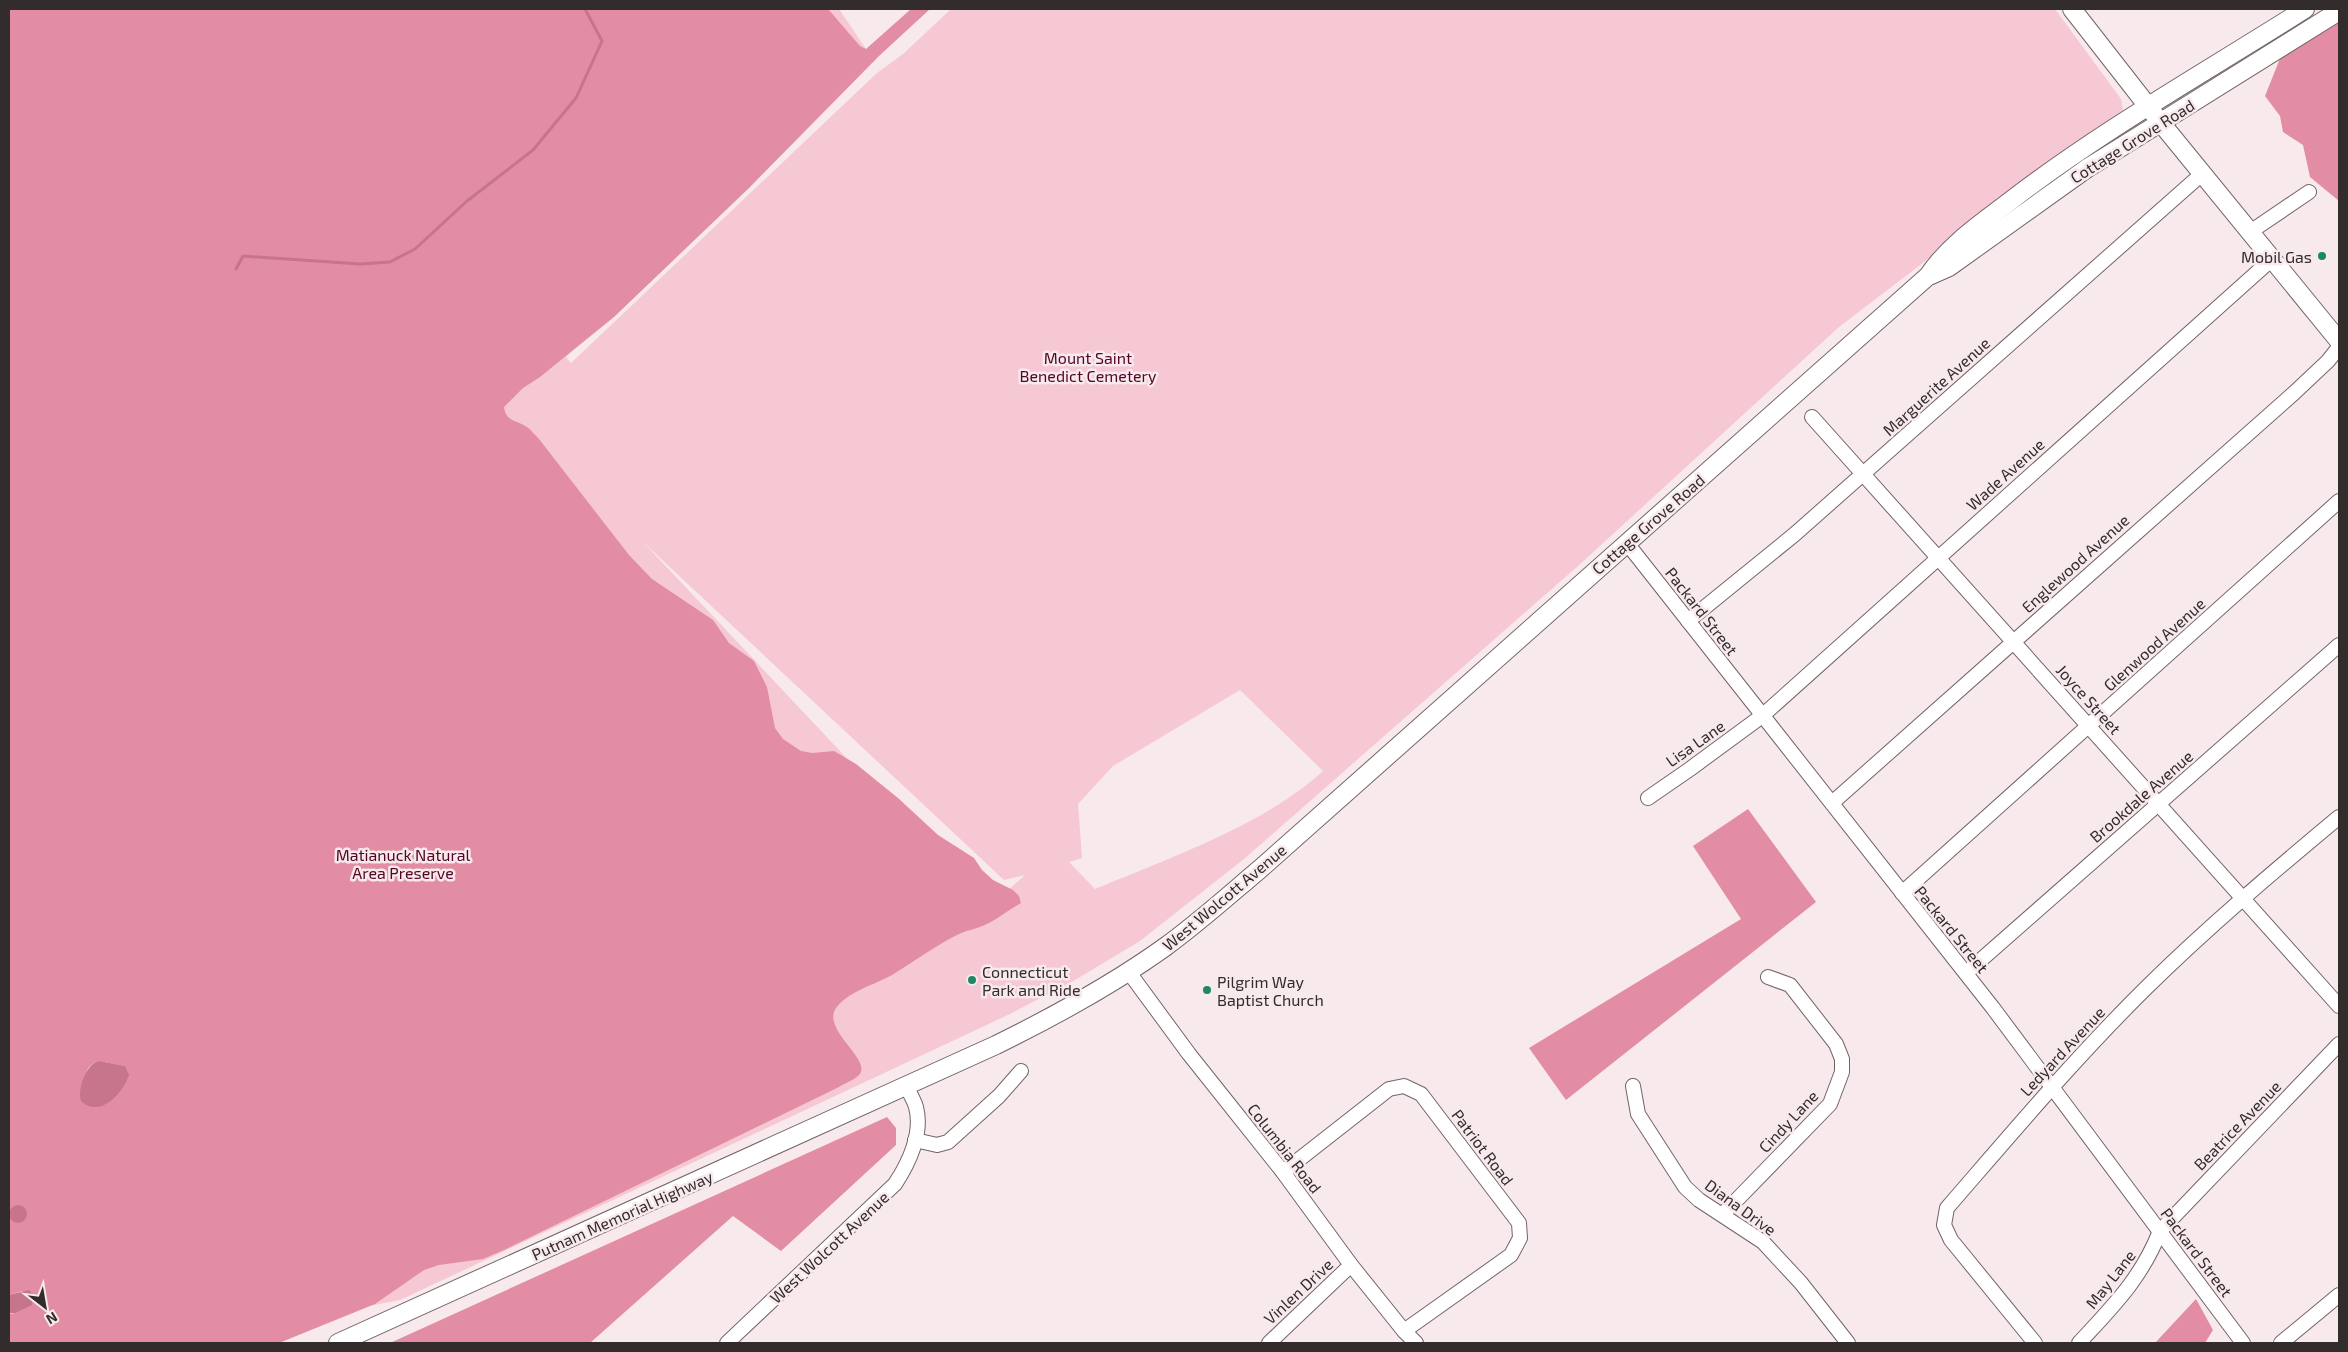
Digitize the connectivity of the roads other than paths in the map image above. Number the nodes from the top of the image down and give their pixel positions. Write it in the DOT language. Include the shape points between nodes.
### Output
graph roads {
  1 [pos="2072,9"];
  2 [pos="2305,9"];
  3 [pos="2339,11"];
  4 [pos="2150,106"];
  5 [pos="2161,123"];
  6 [pos="2203,173"];
  7 [pos="2309,192"];
  8 [pos="2250,232"];
  9 [pos="2272,259"];
  10 [pos="1928,276"];
  11 [pos="2339,340"];
  12 [pos="2339,348"];
  13 [pos="1812,417"];
  14 [pos="1864,473"];
  15 [pos="2339,501"];
  16 [pos="1626,542"];
  17 [pos="1939,557"];
  18 [pos="1688,621"];
  19 [pos="2014,641"];
  20 [pos="2339,646"];
  21 [pos="1762,716"];
  22 [pos="2089,726"];
  23 [pos="1368,773"];
  24 [pos="1648,798"];
  25 [pos="1832,803"];
  26 [pos="2158,804"];
  27 [pos="2339,817"];
  28 [pos="1902,893"];
  29 [pos="2243,897"];
  30 [pos="1128,971"];
  31 [pos="1966,973"];
  32 [pos="1768,977"];
  33 [pos="2339,1006"];
  34 [pos="2339,1044"];
  35 [pos="1021,1072"];
  36 [pos="2052,1085"];
  37 [pos="906,1086"];
  38 [pos="1633,1086"];
  39 [pos="915,1140"];
  40 [pos="1283,1172"];
  41 [pos="1723,1214"];
  42 [pos="2160,1231"];
  43 [pos="1352,1265"];
  44 [pos="2339,1295"];
  45 [pos="1404,1330"];
  46 [pos="338,1343"];
  47 [pos="727,1343"];
  48 [pos="1268,1343"];
  49 [pos="1416,1343"];
  50 [pos="1848,1343"];
  51 [pos="2035,1343"];
  52 [pos="2079,1343"];
  53 [pos="2243,1343"];
  54 [pos="2281,1343"];
  1 -- 4 [label="main road"];
  2 -- 4 [label="main road, Cottage Grove Road"];
  3 -- 5 [label="main road, Cottage Grove Road"];
  4 -- 5 [label="main road"];
  4 -- 10 [label="main road, Cottage Grove Road" via="2029,187 1940,258"];
  5 -- 6 [label="main road"];
  5 -- 10 [label="main road, Cottage Grove Road" via="2086,170 1948,267"];
  6 -- 8 [label="main road"];
  6 -- 14 [label="street, Marguerite Avenue"];
  7 -- 8 [label="street"];
  8 -- 9 [label="main road"];
  9 -- 11 [label="main road"];
  9 -- 17 [label="street, Wade Avenue"];
  10 -- 16 [label="main road, Cottage Grove Road"];
  12 -- 19 [label="street, Englewood Avenue" via="2294,393"];
  13 -- 14 [label="street, Joyce Street"];
  14 -- 17 [label="street, Joyce Street"];
  14 -- 18 [label="street, Marguerite Avenue" via="1757,567"];
  15 -- 22 [label="street, Glenwood Avenue"];
  16 -- 18 [label="street, Packard Street"];
  16 -- 23 [label="main road, Cottage Grove Road"];
  17 -- 19 [label="street, Joyce Street"];
  17 -- 21 [label="street, Wade Avenue"];
  18 -- 21 [label="street, Packard Street"];
  19 -- 22 [label="street, Joyce Street"];
  19 -- 25 [label="street, Englewood Avenue"];
  20 -- 26 [label="street, Brookdale Avenue"];
  21 -- 24 [label="street, Lisa Lane"];
  21 -- 25 [label="street, Packard Street"];
  22 -- 26 [label="street, Joyce Street"];
  22 -- 28 [label="street, Glenwood Avenue"];
  23 -- 30 [label="main road, West Wolcott Avenue" via="1205,916"];
  25 -- 28 [label="street, Packard Street"];
  26 -- 29 [label="street, Joyce Street"];
  26 -- 31 [label="street, Brookdale Avenue"];
  27 -- 29 [label="street, Ledyard Avenue"];
  28 -- 31 [label="street, Packard Street"];
  29 -- 33 [label="street, Joyce Street"];
  29 -- 36 [label="street, Ledyard Avenue"];
  30 -- 37 [label="main road, West Wolcott Avenue" via="1051,1019"];
  30 -- 40 [label="street, Columbia Road"];
  31 -- 36 [label="street, Packard Street"];
  32 -- 41 [label="street, Cindy Lane" via="1790,986 1836,1044 1842,1059 1842,1072 1830,1104"];
  34 -- 42 [label="street, Beatrice Avenue"];
  35 -- 39 [label="street" via="948,1142 938,1145"];
  36 -- 42 [label="street, Packard Street"];
  36 -- 51 [label="street, Ledyard Avenue" via="1947,1208 1944,1225 1950,1240"];
  37 -- 39 [label="street, West Wolcott Avenue" via="916,1107"];
  37 -- 46 [label="main road, Putnam Memorial Highway"];
  38 -- 41 [label="street, Diana Drive" via="1638,1114 1686,1187 1699,1200"];
  39 -- 47 [label="street, West Wolcott Avenue" via="905,1170 883,1197"];
  40 -- 43 [label="street, Columbia Road"];
  40 -- 45 [label="street, Patriot Road" via="1389,1089 1404,1086 1421,1094 1433,1109 1519,1223 1520,1238 1511,1255"];
  41 -- 50 [label="street, Diana Drive" via="1763,1242 1801,1283"];
  42 -- 52 [label="street, May Lane" via="2150,1257 2124,1295"];
  42 -- 53 [label="street, Packard Street"];
  43 -- 45 [label="street, Columbia Road"];
  43 -- 48 [label="street, Vinlen Drive"];
  44 -- 54 [label="street"];
  45 -- 49 [label="street, Columbia Road"];
}
